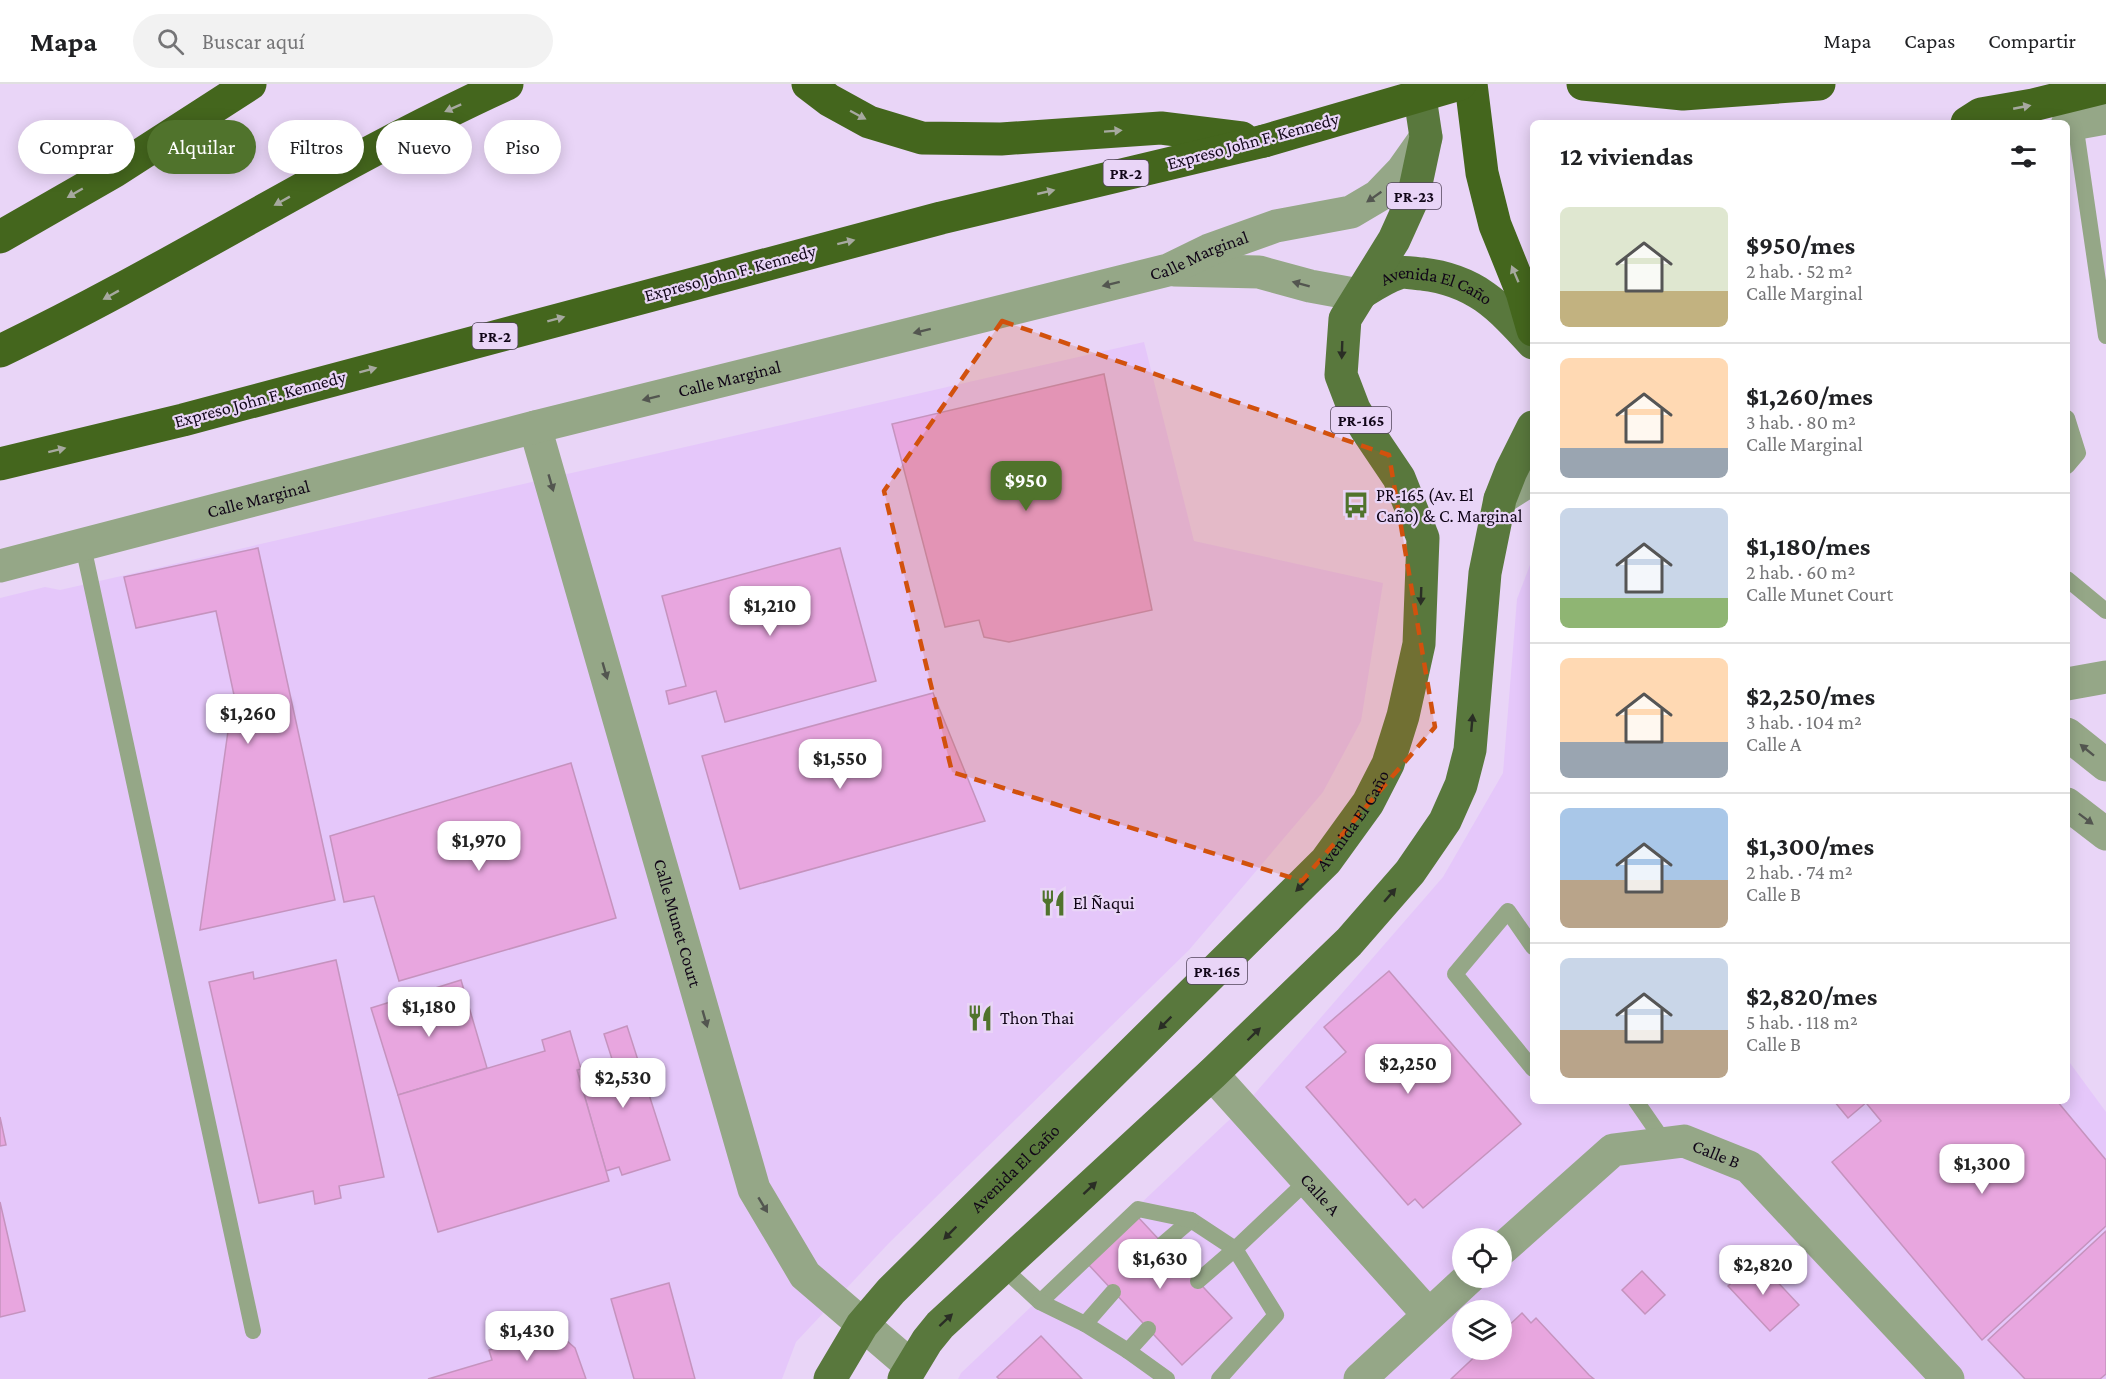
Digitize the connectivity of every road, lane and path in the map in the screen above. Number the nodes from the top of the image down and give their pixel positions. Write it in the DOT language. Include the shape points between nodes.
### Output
graph roads {
  1 [pos="250,84"];
  2 [pos="507,84"];
  3 [pos="808,84"];
  4 [pos="1418,84"];
  5 [pos="1460,84"];
  6 [pos="1471,84"];
  7 [pos="1583,84"];
  8 [pos="1819,84"];
  9 [pos="2106,87"];
  10 [pos="1971,120"];
  11 [pos="2083,122"];
  12 [pos="1426,138"];
  13 [pos="1264,141"];
  14 [pos="0,237"];
  15 [pos="1168,270"];
  16 [pos="1359,295"];
  17 [pos="1530,320"];
  18 [pos="2106,336"];
  19 [pos="1530,340"];
  20 [pos="0,351"];
  21 [pos="535,427"];
  22 [pos="2070,428"];
  23 [pos="1530,433"];
  24 [pos="2070,462"];
  25 [pos="0,464"];
  26 [pos="1530,480"];
  27 [pos="1500,500"];
  28 [pos="83,546"];
  29 [pos="0,566"];
  30 [pos="2070,581"];
  31 [pos="2106,611"];
  32 [pos="2106,676"];
  33 [pos="2070,683"];
  34 [pos="2070,736"];
  35 [pos="2106,765"];
  36 [pos="2070,806"];
  37 [pos="2106,834"];
  38 [pos="1530,943"];
  39 [pos="1530,1065"];
  40 [pos="1212,1074"];
  41 [pos="1638,1104"];
  42 [pos="1665,1143"];
  43 [pos="1307,1180"];
  44 [pos="1191,1220"];
  45 [pos="1512,1240"];
  46 [pos="1163,1244"];
  47 [pos="1235,1249"];
  48 [pos="1003,1268"];
  49 [pos="1198,1281"];
  50 [pos="1458,1288"];
  51 [pos="1113,1292"];
  52 [pos="1040,1302"];
  53 [pos="1428,1314"];
  54 [pos="1085,1324"];
  55 [pos="862,1325"];
  56 [pos="1148,1329"];
  57 [pos="253,1331"];
  58 [pos="1128,1350"];
  59 [pos="908,1373"];
  60 [pos="830,1379"];
  61 [pos="1167,1379"];
  62 [pos="1219,1379"];
  63 [pos="1360,1379"];
  64 [pos="1948,1379"];
  1 -- 14 [label="highway, one-way" via="114,171"];
  2 -- 20 [label="highway, one-way" via="439,114 65,320"];
  3 -- 13 [label="highway, one-way" via="869,122 922,138 1001,139 1161,128"];
  4 -- 12 [label="main road, PR-23"];
  5 -- 13 [label="highway, Expreso John F. Kennedy / PR-2, bridge"];
  17 -- 6 [label="highway, one-way" via="1489,204"];
  7 -- 8 [label="highway" via="1683,94"];
  10 -- 9 [label="highway, one-way" via="1981,114"];
  11 -- 18 [label="lane"];
  12 -- 15 [label="street, Calle Marginal, one-way" via="1378,196 1351,212 1276,226 1209,250"];
  12 -- 16 [label="main road, PR-23" via="1413,198 1394,240"];
  25 -- 13 [label="highway, Expreso John F. Kennedy / PR-2, one-way" via="183,420 796,255"];
  16 -- 15 [label="street, one-way" via="1259,272"];
  15 -- 21 [label="street, Calle Marginal, one-way"];
  16 -- 19 [label="main road, Avenida El Caño" via="1401,272 1436,276 1468,285 1492,302"];
  16 -- 55 [label="main road, Avenida El Caño / PR-165, one-way" via="1345,319 1341,375 1354,409 1399,478 1423,538 1419,644 1388,764 1368,803 1326,861 900,1282"];
  21 -- 28 [label="street, Calle Marginal"];
  21 -- 55 [label="street, Calle Munet Court, one-way" via="754,1189 805,1275"];
  22 -- 24 [label="lane" via="2078,453"];
  23 -- 27 [label="main road"];
  26 -- 27 [label="street"];
  40 -- 27 [label="main road, one-way" via="1349,942 1410,872 1445,821 1461,785 1470,750 1485,573"];
  28 -- 29 [label="street, Calle Marginal"];
  28 -- 57 [label="lane"];
  30 -- 31 [label="lane"];
  32 -- 33 [label="street"];
  35 -- 34 [label="street, one-way"];
  36 -- 37 [label="street, one-way"];
  38 -- 39 [label="lane" via="1508,911 1455,974"];
  40 -- 43 [label="street, Calle A"];
  48 -- 40 [label="main road, one-way"];
  41 -- 42 [label="lane"];
  42 -- 45 [label="street, Calle B" via="1613,1150"];
  42 -- 64 [label="street, Calle B" via="1684,1141 1749,1167"];
  43 -- 47 [label="lane"];
  43 -- 53 [label="street, Calle A"];
  44 -- 46 [label="lane"];
  44 -- 47 [label="lane"];
  44 -- 52 [label="lane" via="1138,1209"];
  47 -- 49 [label="lane"];
  47 -- 62 [label="lane" via="1276,1316"];
  48 -- 52 [label="lane"];
  59 -- 48 [label="main road, one-way" via="940,1325"];
  50 -- 53 [label="street"];
  51 -- 54 [label="lane"];
  52 -- 54 [label="lane"];
  53 -- 63 [label="street"];
  54 -- 58 [label="lane"];
  55 -- 59 [label="street, Calle Munet Court"];
  55 -- 60 [label="main road, Avenida El Caño / PR-165"];
  56 -- 58 [label="lane"];
  58 -- 61 [label="lane"];
}
